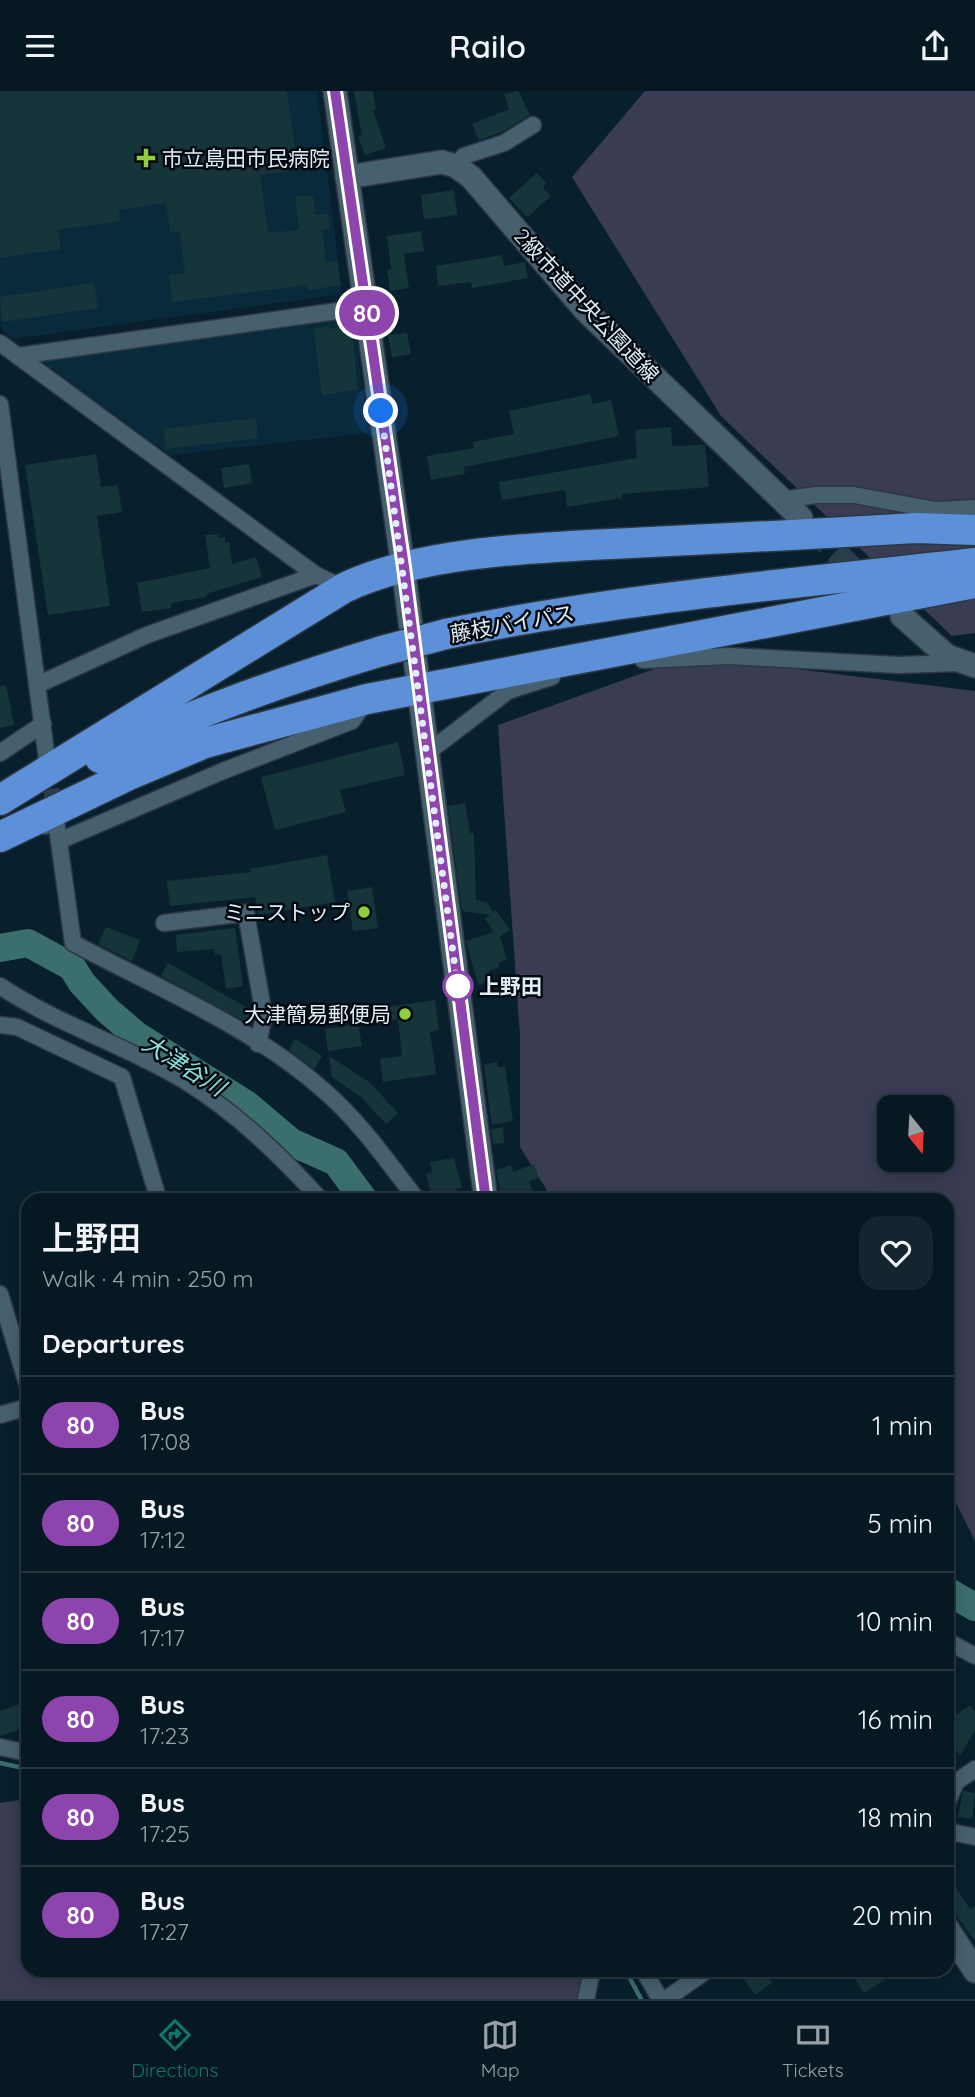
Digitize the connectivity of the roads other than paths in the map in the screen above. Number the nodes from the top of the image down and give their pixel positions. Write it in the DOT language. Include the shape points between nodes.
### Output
graph roads {
  1 [pos="335,91"];
  2 [pos="533,125"];
  3 [pos="456,166"];
  4 [pos="347,177"];
  5 [pos="366,307"];
  6 [pos="0,343"];
  7 [pos="18,356"];
  8 [pos="0,404"];
  9 [pos="782,500"];
  10 [pos="975,508"];
  11 [pos="801,518"];
  12 [pos="975,530"];
  13 [pos="975,562"];
  14 [pos="404,567"];
  15 [pos="316,575"];
  16 [pos="975,583"];
  17 [pos="344,588"];
  18 [pos="902,616"];
  19 [pos="968,664"];
  20 [pos="37,685"];
  21 [pos="419,687"];
  22 [pos="367,699"];
  23 [pos="43,725"];
  24 [pos="0,753"];
  25 [pos="427,753"];
  26 [pos="47,759"];
  27 [pos="0,800"];
  28 [pos="0,816"];
  29 [pos="0,837"];
  30 [pos="59,841"];
  31 [pos="0,851"];
  32 [pos="164,923"];
  33 [pos="0,986"];
  34 [pos="0,1025"];
  35 [pos="258,1044"];
  36 [pos="157,1193"];
  37 [pos="314,1193"];
  38 [pos="412,1193"];
  39 [pos="485,1193"];
  40 [pos="0,1294"];
  41 [pos="21,1364"];
  42 [pos="21,1409"];
  43 [pos="0,1415"];
  44 [pos="954,1645"];
  45 [pos="975,1656"];
  46 [pos="0,1747"];
  47 [pos="21,1752"];
  48 [pos="975,1769"];
  49 [pos="954,1787"];
  50 [pos="954,1832"];
  51 [pos="975,1837"];
  52 [pos="954,1939"];
  53 [pos="975,1971"];
  54 [pos="591,1977"];
  55 [pos="648,1977"];
  56 [pos="697,1977"];
  57 [pos="586,1999"];
  58 [pos="660,1999"];
  59 [pos="666,1999"];
  1 -- 4 [label="main road"];
  2 -- 3 [label="street" via="504,143 464,156"];
  3 -- 4 [label="main road" via="424,163"];
  3 -- 9 [label="main road, 2級市道中央公園道線" via="471,177 586,311"];
  4 -- 5 [label="main road"];
  5 -- 7 [label="street"];
  5 -- 14 [label="main road"];
  6 -- 7 [label="street"];
  7 -- 15 [label="street"];
  8 -- 20 [label="street"];
  9 -- 10 [label="street" via="854,495 936,510"];
  9 -- 11 [label="main road, 2級市道中央公園道線"];
  12 -- 14 [label="highway" via="544,547"];
  13 -- 28 [label="highway, 藤枝バイパス, bridge" via="669,599 446,634 303,674 209,708 90,763"];
  14 -- 17 [label="highway"];
  14 -- 21 [label="main road"];
  15 -- 17 [label="street"];
  15 -- 20 [label="street" via="147,635"];
  16 -- 21 [label="highway"];
  17 -- 27 [label="highway"];
  18 -- 19 [label="main road" via="922,637"];
  19 -- 25 [label="street" via="729,656 675,656 627,663 508,691"];
  20 -- 23 [label="street"];
  21 -- 22 [label="highway"];
  21 -- 25 [label="main road"];
  22 -- 29 [label="highway" via="205,743"];
  22 -- 30 [label="street" via="352,721"];
  23 -- 24 [label="street"];
  23 -- 26 [label="street"];
  25 -- 39 [label="main road"];
  30 -- 31 [label="street" via="56,820"];
  30 -- 35 [label="street" via="73,943"];
  32 -- 35 [label="street" via="246,913 264,1015"];
  33 -- 37 [label="street" via="202,1092 255,1132"];
  34 -- 36 [label="street" via="17,1027 122,1077"];
  35 -- 38 [label="street" via="345,1109"];
  40 -- 41 [label="street"];
  42 -- 43 [label="street"];
  44 -- 45 [label="street"];
  46 -- 47 [label="street"];
  48 -- 49 [label="street"];
  50 -- 51 [label="street"];
  52 -- 53 [label="main road"];
  54 -- 57 [label="street"];
  55 -- 58 [label="street"];
  56 -- 59 [label="street"];
}
